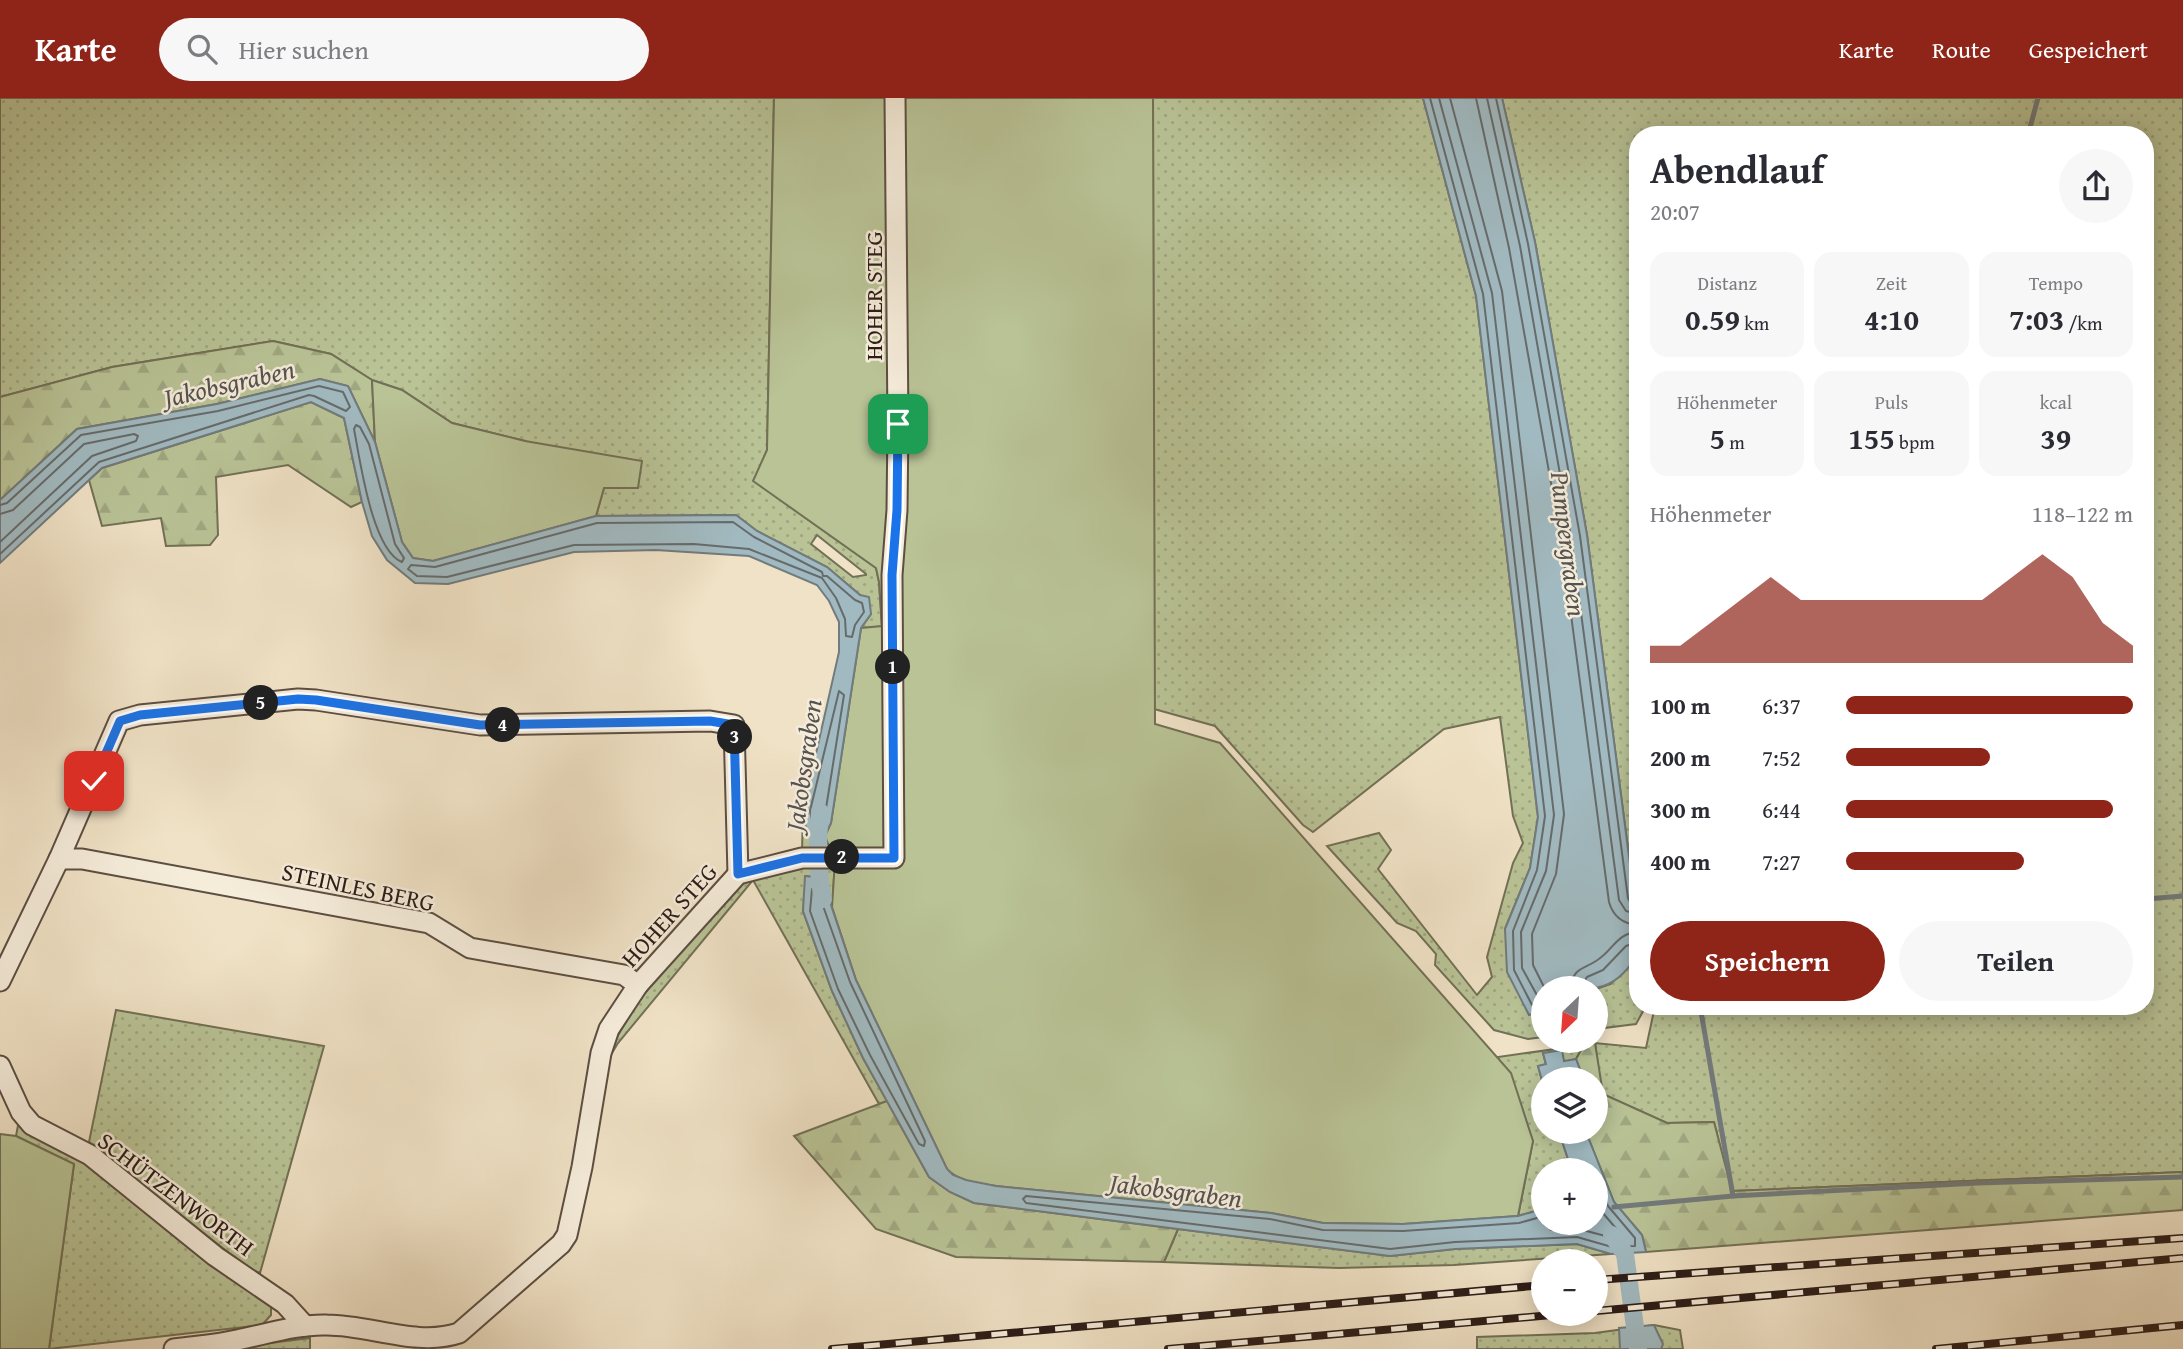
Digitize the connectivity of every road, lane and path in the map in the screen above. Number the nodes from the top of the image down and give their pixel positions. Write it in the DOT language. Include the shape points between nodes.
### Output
graph roads {
  1 [pos="895,98"];
  2 [pos="59,859"];
  3 [pos="738,874"];
  4 [pos="0,981"];
  5 [pos="638,985"];
  6 [pos="0,1066"];
  7 [pos="305,1326"];
  8 [pos="174,1349"];
  1 -- 3 [label="street, HOHER STEG" via="894,858 802,858"];
  2 -- 3 [label="street" via="120,721 140,715 298,699 480,725 710,721 734,725"];
  2 -- 4 [label="street"];
  2 -- 5 [label="street, STEINLES BERG" via="82,859 429,923 470,948 624,975"];
  3 -- 5 [label="street, HOHER STEG"];
  5 -- 7 [label="street, HOHER STEG" via="609,1029 601,1053 582,1167 561,1244 460,1334 413,1337 355,1326"];
  6 -- 7 [label="street, SCHÜTZENWORTH" via="16,1104 32,1125 90,1155 215,1256 285,1304"];
  7 -- 8 [label="street, HOHER STEG"];
}
